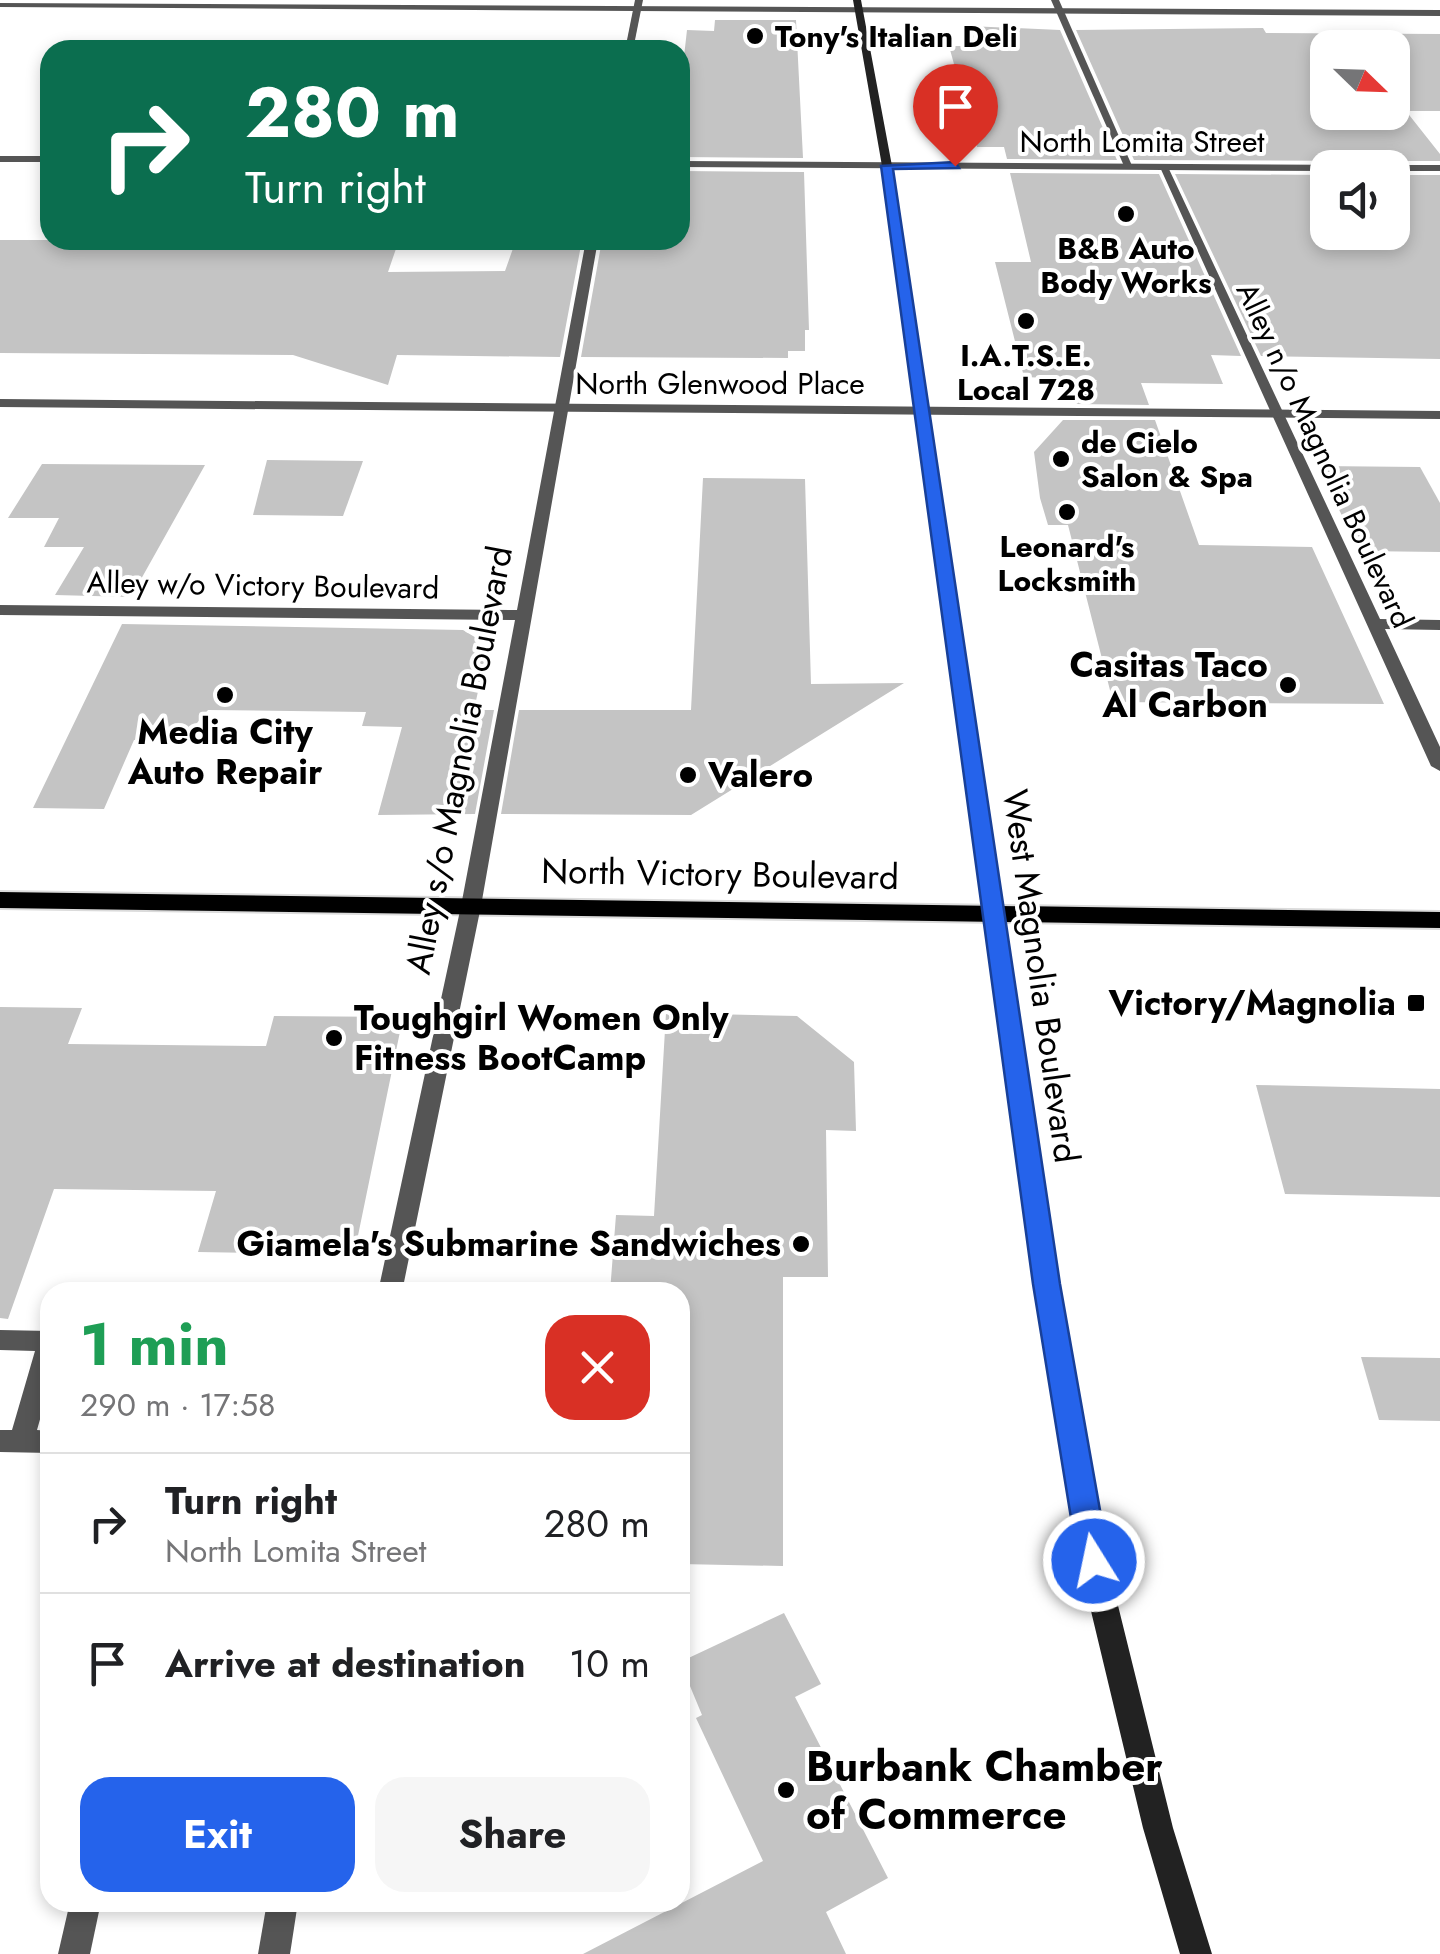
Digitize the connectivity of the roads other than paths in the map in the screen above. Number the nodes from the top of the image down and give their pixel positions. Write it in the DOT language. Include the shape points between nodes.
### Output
graph roads {
  1 [pos="638,4"];
  2 [pos="0,5"];
  3 [pos="858,5"];
  4 [pos="1057,6"];
  5 [pos="1440,13"];
  6 [pos="631,40"];
  7 [pos="0,159"];
  8 [pos="40,160"];
  9 [pos="690,164"];
  10 [pos="887,166"];
  11 [pos="1129,166"];
  12 [pos="1162,166"];
  13 [pos="1310,167"];
  14 [pos="1410,168"];
  15 [pos="1440,168"];
  16 [pos="590,250"];
  17 [pos="0,403"];
  18 [pos="565,407"];
  19 [pos="923,410"];
  20 [pos="1274,414"];
  21 [pos="1440,415"];
  22 [pos="0,610"];
  23 [pos="526,615"];
  24 [pos="1373,624"];
  25 [pos="1440,625"];
  26 [pos="1440,766"];
  27 [pos="0,900"];
  28 [pos="471,906"];
  29 [pos="992,912"];
  30 [pos="1440,920"];
  31 [pos="392,1282"];
  32 [pos="0,1340"];
  33 [pos="40,1341"];
  34 [pos="40,1367"];
  35 [pos="11,1441"];
  36 [pos="40,1442"];
  37 [pos="84,1912"];
  38 [pos="281,1912"];
  39 [pos="74,1954"];
  40 [pos="274,1954"];
  41 [pos="1196,1954"];
  1 -- 2 [label="street"];
  1 -- 3 [label="street"];
  1 -- 6 [label="street"];
  3 -- 4 [label="street"];
  3 -- 10 [label="main road, West Magnolia Boulevard"];
  4 -- 5 [label="street"];
  4 -- 11 [label="street"];
  7 -- 8 [label="street"];
  9 -- 10 [label="street, North Lomita Street"];
  10 -- 11 [label="street, North Lomita Street"];
  10 -- 19 [label="main road, West Magnolia Boulevard"];
  11 -- 12 [label="street, North Lomita Street"];
  12 -- 13 [label="street, North Lomita Street"];
  12 -- 20 [label="street, Alley n/o Magnolia Boulevard"];
  14 -- 15 [label="street"];
  16 -- 18 [label="street, Alley s/o Magnolia Boulevard"];
  17 -- 18 [label="street, North Glenwood Place"];
  18 -- 19 [label="street, North Glenwood Place"];
  18 -- 23 [label="street, Alley s/o Magnolia Boulevard"];
  19 -- 20 [label="street, North Glenwood Place"];
  19 -- 29 [label="main road, West Magnolia Boulevard"];
  20 -- 21 [label="street, North Glenwood Place"];
  20 -- 24 [label="street, Alley n/o Magnolia Boulevard"];
  22 -- 23 [label="street, Alley w/o Victory Boulevard"];
  23 -- 28 [label="street, Alley s/o Magnolia Boulevard"];
  24 -- 25 [label="street"];
  24 -- 26 [label="street, Alley n/o Magnolia Boulevard"];
  27 -- 28 [label="main road, North Victory Boulevard"];
  28 -- 29 [label="main road, North Victory Boulevard"];
  28 -- 31 [label="street, Alley s/o Magnolia Boulevard"];
  29 -- 30 [label="main road, North Victory Boulevard"];
  29 -- 41 [label="main road, West Magnolia Boulevard" via="1094,1561 1158,1828"];
  32 -- 33 [label="street"];
  34 -- 35 [label="street"];
  35 -- 36 [label="street"];
  37 -- 39 [label="street"];
  38 -- 40 [label="street"];
}
